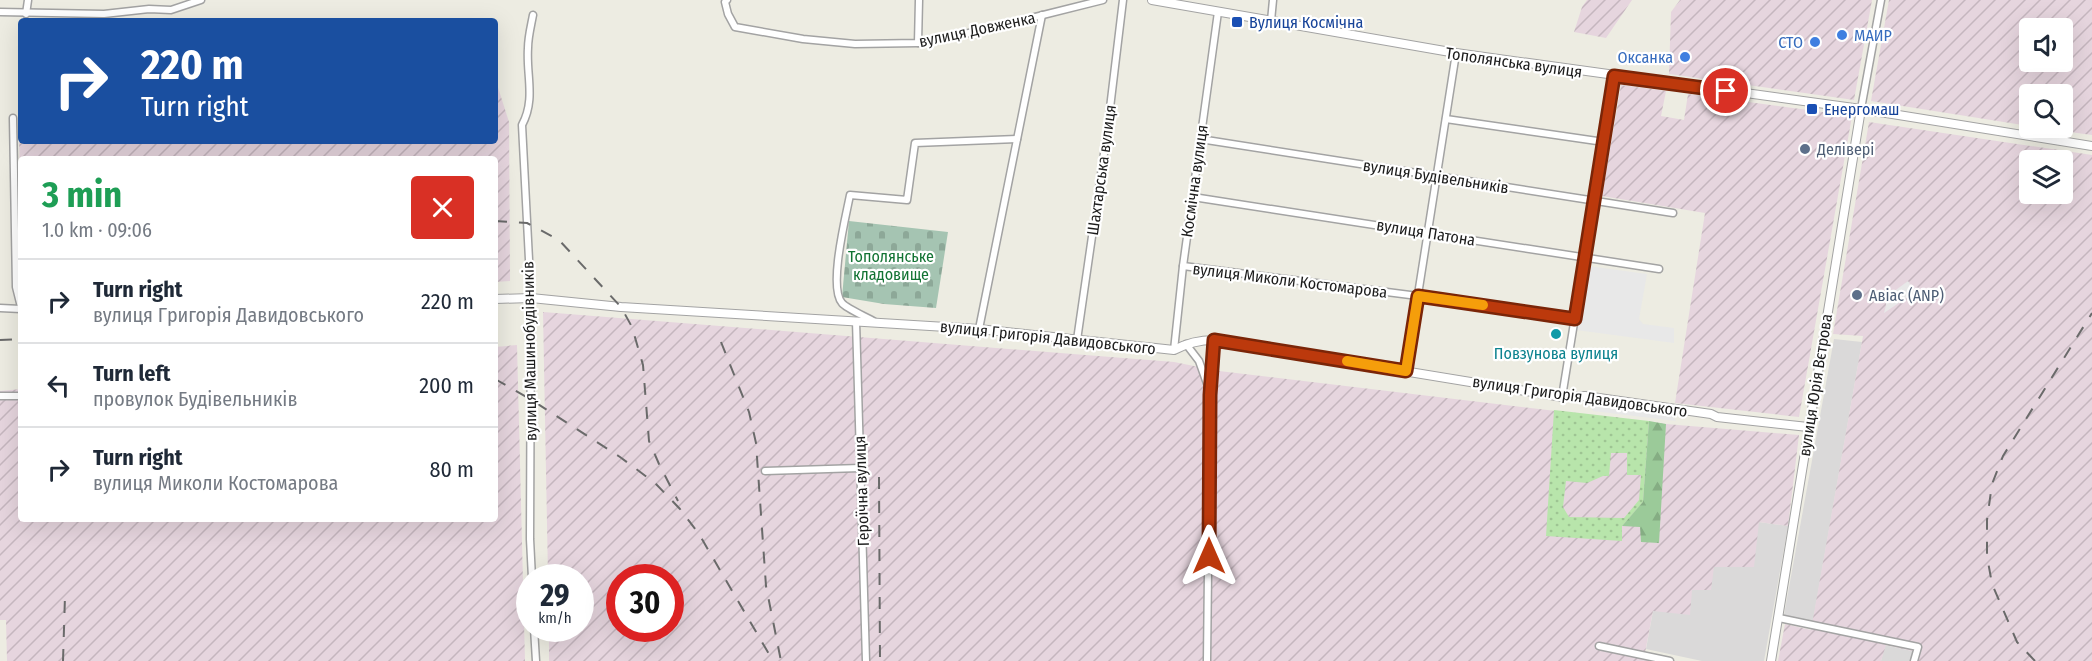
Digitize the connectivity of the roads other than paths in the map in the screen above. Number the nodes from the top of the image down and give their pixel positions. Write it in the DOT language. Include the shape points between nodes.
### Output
graph roads {
  1 [pos="28,0"];
  2 [pos="150,0"];
  3 [pos="201,0"];
  4 [pos="727,0"];
  5 [pos="919,0"];
  6 [pos="1103,0"];
  7 [pos="1123,0"];
  8 [pos="1152,0"];
  9 [pos="1273,0"];
  10 [pos="1881,0"];
  11 [pos="149,9"];
  12 [pos="0,12"];
  13 [pos="1218,12"];
  14 [pos="26,14"];
  15 [pos="533,15"];
  16 [pos="1042,15"];
  17 [pos="1270,21"];
  18 [pos="918,43"];
  19 [pos="1456,53"];
  20 [pos="1614,76"];
  21 [pos="1861,110"];
  22 [pos="13,118"];
  23 [pos="1446,119"];
  24 [pos="1017,139"];
  25 [pos="1200,139"];
  26 [pos="1604,142"];
  27 [pos="2092,146"];
  28 [pos="1437,176"];
  29 [pos="1193,196"];
  30 [pos="1594,201"];
  31 [pos="1673,213"];
  32 [pos="1428,232"];
  33 [pos="1585,258"];
  34 [pos="1183,266"];
  35 [pos="1659,269"];
  36 [pos="18,295"];
  37 [pos="1418,296"];
  38 [pos="531,298"];
  39 [pos="498,299"];
  40 [pos="0,308"];
  41 [pos="18,308"];
  42 [pos="1575,319"];
  43 [pos="856,321"];
  44 [pos="875,322"];
  45 [pos="979,328"];
  46 [pos="1077,340"];
  47 [pos="1214,340"];
  48 [pos="1186,344"];
  49 [pos="1174,350"];
  50 [pos="1406,371"];
  51 [pos="1210,395"];
  52 [pos="0,396"];
  53 [pos="18,396"];
  54 [pos="1562,397"];
  55 [pos="1808,427"];
  56 [pos="860,468"];
  57 [pos="765,471"];
  58 [pos="531,564"];
  59 [pos="1779,618"];
  60 [pos="535,642"];
  61 [pos="1599,646"];
  62 [pos="536,661"];
  63 [pos="866,661"];
  64 [pos="1207,661"];
  65 [pos="1670,661"];
  66 [pos="1771,661"];
  67 [pos="1914,661"];
  1 -- 14 [label="street"];
  2 -- 11 [label="street"];
  3 -- 11 [label="street" via="171,10"];
  4 -- 18 [label="street, вулиця Довженка" via="728,14 735,27 855,44"];
  5 -- 18 [label="street"];
  6 -- 16 [label="street, вулиця Довженка"];
  7 -- 46 [label="street, Шахтарська вулиця"];
  8 -- 13 [label="street, Тополянська вулиця"];
  9 -- 17 [label="street"];
  10 -- 21 [label="street"];
  11 -- 14 [label="street" via="104,14"];
  12 -- 14 [label="street"];
  13 -- 17 [label="street, Тополянська вулиця"];
  13 -- 25 [label="street, Космічна вулиця"];
  15 -- 38 [label="street, вулиця Машинобудівників" via="527,50 529,112 522,124"];
  16 -- 18 [label="street, вулиця Довженка"];
  16 -- 24 [label="street"];
  17 -- 19 [label="street, Тополянська вулиця"];
  19 -- 20 [label="street, Тополянська вулиця"];
  19 -- 23 [label="street"];
  20 -- 21 [label="street, Тополянська вулиця"];
  20 -- 26 [label="street"];
  21 -- 27 [label="street, Тополянська вулиця"];
  21 -- 55 [label="street, вулиця Юрія Вєтрова"];
  22 -- 36 [label="street"];
  23 -- 26 [label="street"];
  23 -- 28 [label="street"];
  24 -- 44 [label="street" via="915,143 907,200 850,195 836,288 842,303"];
  24 -- 45 [label="street"];
  25 -- 28 [label="street, вулиця Будівельників"];
  25 -- 29 [label="street, Космічна вулиця"];
  26 -- 30 [label="street"];
  28 -- 30 [label="street, вулиця Будівельників"];
  28 -- 32 [label="street"];
  29 -- 32 [label="street, вулиця Патона"];
  29 -- 34 [label="street, Космічна вулиця"];
  30 -- 31 [label="street, вулиця Будівельників"];
  30 -- 33 [label="street"];
  32 -- 33 [label="street, вулиця Патона"];
  32 -- 37 [label="street"];
  33 -- 35 [label="street, вулиця Патона"];
  33 -- 42 [label="street"];
  34 -- 37 [label="street, вулиця Миколи Костомарова"];
  34 -- 49 [label="street, Космічна вулиця"];
  37 -- 42 [label="street, вулиця Миколи Костомарова"];
  37 -- 50 [label="street"];
  38 -- 39 [label="street, вулиця Григорія Давидовського"];
  38 -- 43 [label="street, вулиця Григорія Давидовського"];
  38 -- 58 [label="street, вулиця Машинобудівників"];
  40 -- 41 [label="street"];
  42 -- 54 [label="street"];
  43 -- 44 [label="street, вулиця Григорія Давидовського"];
  43 -- 56 [label="street, Героїчна вулиця"];
  44 -- 45 [label="street, вулиця Григорія Давидовського"];
  45 -- 46 [label="street, вулиця Григорія Давидовського"];
  46 -- 49 [label="street, вулиця Григорія Давидовського"];
  47 -- 48 [label="street, вулиця Григорія Давидовського"];
  47 -- 50 [label="street, вулиця Григорія Давидовського"];
  47 -- 51 [label="street"];
  48 -- 49 [label="street, вулиця Григорія Давидовського"];
  48 -- 51 [label="street" via="1199,361"];
  50 -- 54 [label="street, вулиця Григорія Давидовського"];
  51 -- 64 [label="street"];
  52 -- 53 [label="street"];
  54 -- 55 [label="street, вулиця Григорія Давидовського" via="1585,396"];
  55 -- 59 [label="street, вулиця Юрія Вєтрова"];
  56 -- 57 [label="street"];
  56 -- 63 [label="street, Героїчна вулиця"];
  59 -- 66 [label="street, вулиця Юрія Вєтрова"];
  59 -- 67 [label="street" via="1918,647"];
  60 -- 62 [label="street"];
  61 -- 65 [label="street"];
}
